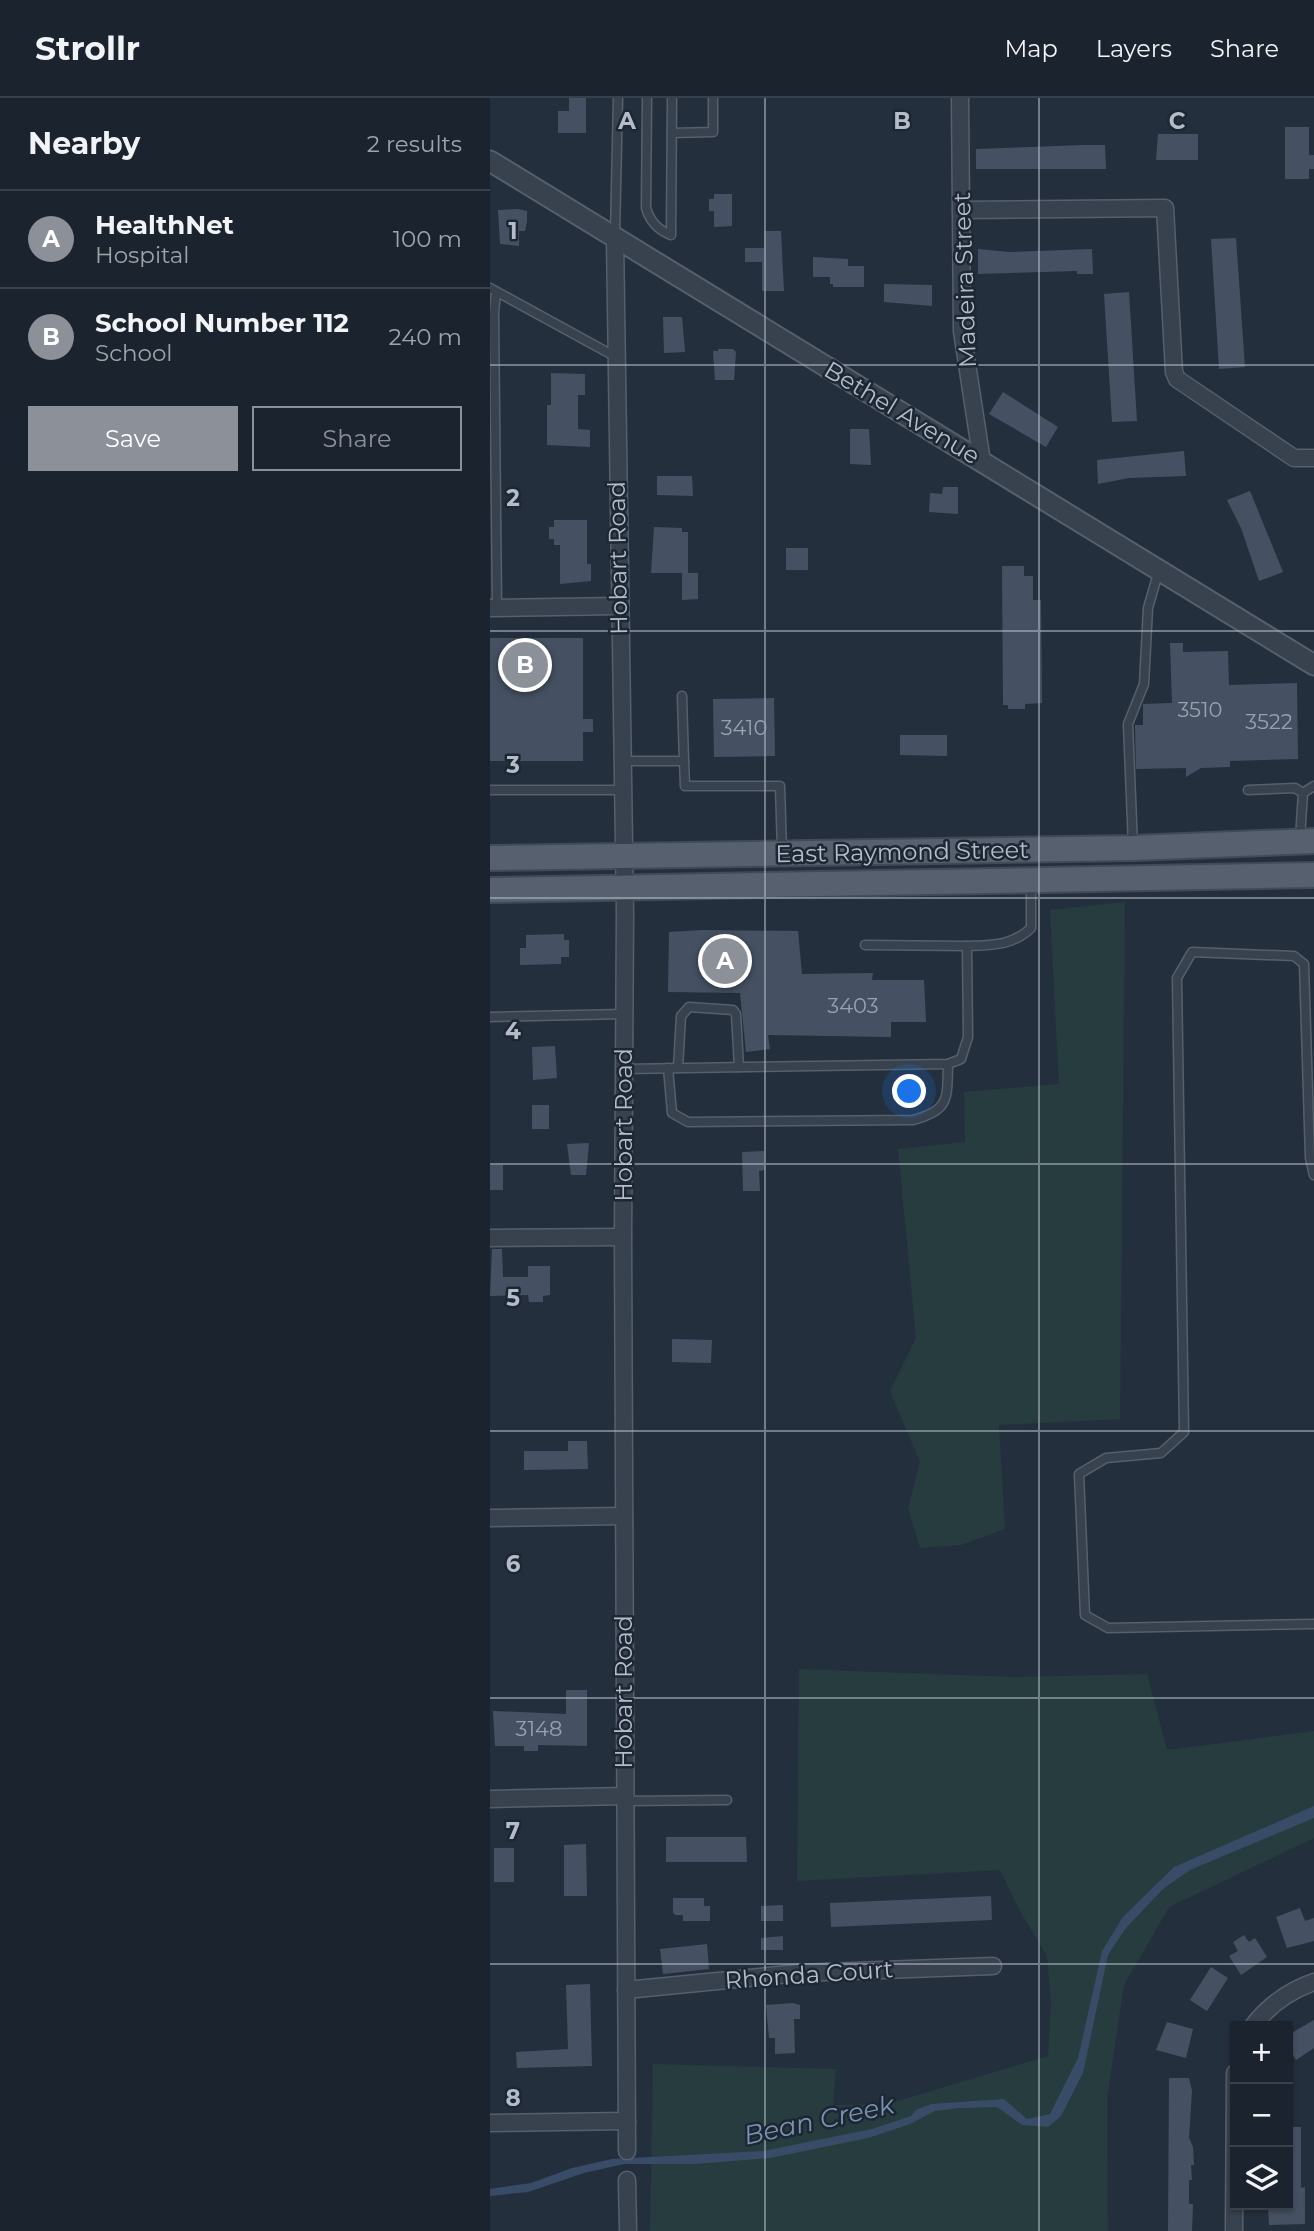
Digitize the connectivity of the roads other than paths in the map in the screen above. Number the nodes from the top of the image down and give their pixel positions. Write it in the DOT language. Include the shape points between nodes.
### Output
graph roads {
  1 [pos="618,98"];
  2 [pos="647,98"];
  3 [pos="672,98"];
  4 [pos="713,98"];
  5 [pos="960,98"];
  6 [pos="672,133"];
  7 [pos="490,161"];
  8 [pos="961,210"];
  9 [pos="615,237"];
  10 [pos="493,290"];
  11 [pos="616,357"];
  12 [pos="1314,458"];
  13 [pos="982,462"];
  14 [pos="1159,570"];
  15 [pos="618,606"];
  16 [pos="493,608"];
  17 [pos="1314,665"];
  18 [pos="682,696"];
  19 [pos="621,761"];
  20 [pos="684,761"];
  21 [pos="1314,786"];
  22 [pos="490,790"];
  23 [pos="621,790"];
  24 [pos="1248,790"];
  25 [pos="1303,793"];
  26 [pos="1307,841"];
  27 [pos="1133,848"];
  28 [pos="782,854"];
  29 [pos="622,856"];
  30 [pos="490,858"];
  31 [pos="1314,875"];
  32 [pos="1031,880"];
  33 [pos="623,887"];
  34 [pos="490,890"];
  35 [pos="865,945"];
  36 [pos="967,946"];
  37 [pos="625,1014"];
  38 [pos="490,1017"];
  39 [pos="948,1064"];
  40 [pos="739,1067"];
  41 [pos="667,1068"];
  42 [pos="678,1068"];
  43 [pos="624,1069"];
  44 [pos="1311,1086"];
  45 [pos="1314,1175"];
  46 [pos="623,1237"];
  47 [pos="490,1238"];
  48 [pos="624,1516"];
  49 [pos="490,1518"];
  50 [pos="1314,1624"];
  51 [pos="625,1798"];
  52 [pos="490,1799"];
  53 [pos="727,1800"];
  54 [pos="993,1966"];
  55 [pos="1314,1982"];
  56 [pos="626,1990"];
  57 [pos="1257,2021"];
  58 [pos="1235,2084"];
  59 [pos="627,2121"];
  60 [pos="490,2123"];
  61 [pos="627,2151"];
  62 [pos="627,2180"];
  63 [pos="628,2231"];
  64 [pos="1234,2231"];
  1 -- 9 [label="lane, Hobart Road"];
  2 -- 6 [label="lane" via="646,208 655,225 671,235"];
  3 -- 6 [label="lane"];
  4 -- 6 [label="lane" via="713,132"];
  5 -- 8 [label="street, Madeira Street"];
  7 -- 9 [label="street, Bethel Avenue"];
  8 -- 12 [label="street" via="1165,208 1177,379 1294,458"];
  8 -- 13 [label="street, Madeira Street" via="962,331"];
  9 -- 11 [label="street, Hobart Road"];
  9 -- 13 [label="street, Bethel Avenue"];
  10 -- 11 [label="lane"];
  10 -- 16 [label="lane"];
  11 -- 15 [label="street, Hobart Road"];
  13 -- 14 [label="street, Bethel Avenue"];
  14 -- 17 [label="street, Bethel Avenue"];
  14 -- 27 [label="lane" via="1148,608 1144,684 1128,724"];
  15 -- 16 [label="street"];
  15 -- 19 [label="street, Hobart Road"];
  18 -- 20 [label="lane"];
  19 -- 20 [label="lane"];
  19 -- 23 [label="street, Hobart Road"];
  20 -- 28 [label="lane" via="685,786 780,786"];
  21 -- 25 [label="lane"];
  22 -- 23 [label="lane"];
  23 -- 29 [label="street, Hobart Road"];
  24 -- 25 [label="lane" via="1295,788"];
  25 -- 26 [label="lane"];
  26 -- 27 [label="main road, East Raymond Street"];
  27 -- 28 [label="main road, East Raymond Street"];
  28 -- 29 [label="main road, East Raymond Street"];
  29 -- 30 [label="main road, East Raymond Street"];
  29 -- 33 [label="street, Hobart Road"];
  31 -- 32 [label="main road, East Raymond Street"];
  32 -- 33 [label="main road, East Raymond Street"];
  32 -- 36 [label="lane" via="1031,928 1005,944"];
  33 -- 34 [label="main road, East Raymond Street"];
  33 -- 37 [label="street, Hobart Road"];
  35 -- 36 [label="lane"];
  36 -- 39 [label="lane" via="968,1037 961,1059"];
  37 -- 38 [label="lane"];
  37 -- 43 [label="street, Hobart Road"];
  39 -- 40 [label="lane"];
  39 -- 41 [label="lane" via="947,1100 935,1114 913,1120 688,1122 672,1113"];
  40 -- 42 [label="lane"];
  40 -- 42 [label="lane" via="733,1010 689,1007 681,1016"];
  41 -- 42 [label="lane"];
  41 -- 43 [label="lane"];
  43 -- 46 [label="street, Hobart Road"];
  44 -- 45 [label="lane"];
  44 -- 50 [label="lane" via="1304,964 1294,956 1192,952 1177,978 1184,1432 1161,1453 1106,1458 1079,1474 1085,1615 1108,1628"];
  46 -- 47 [label="street"];
  46 -- 48 [label="street, Hobart Road"];
  48 -- 49 [label="street"];
  48 -- 51 [label="street, Hobart Road"];
  51 -- 52 [label="street"];
  51 -- 53 [label="lane"];
  51 -- 56 [label="street, Hobart Road"];
  54 -- 56 [label="street, Rhonda Court" via="799,1973"];
  55 -- 57 [label="street" via="1288,1993"];
  56 -- 59 [label="street, Hobart Road"];
  58 -- 64 [label="street"];
  59 -- 60 [label="street"];
  59 -- 61 [label="street, Hobart Road"];
  62 -- 63 [label="street"];
}
